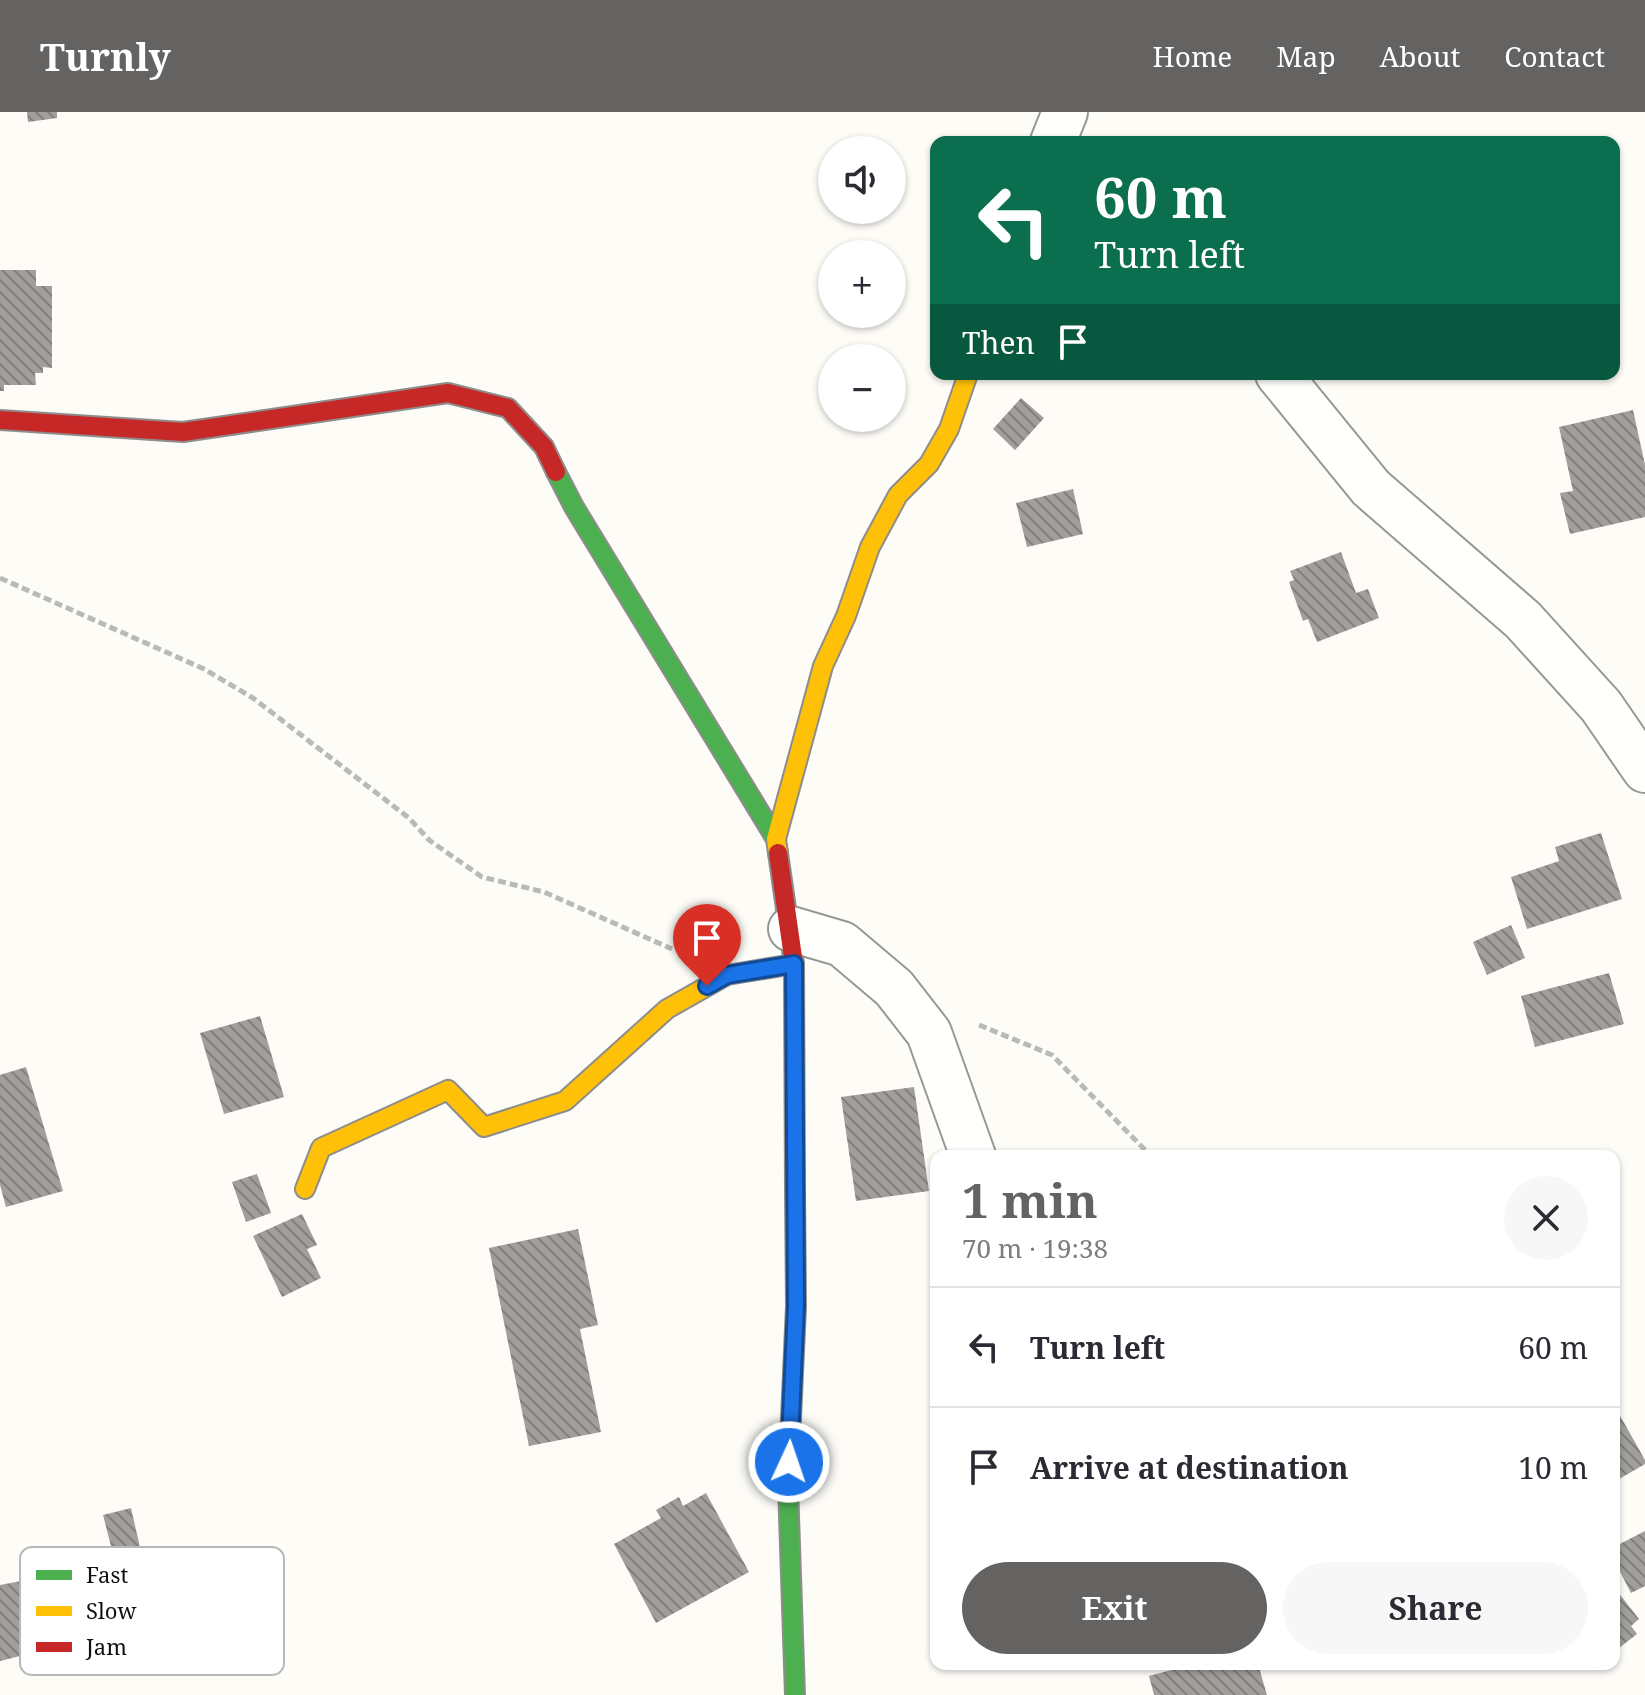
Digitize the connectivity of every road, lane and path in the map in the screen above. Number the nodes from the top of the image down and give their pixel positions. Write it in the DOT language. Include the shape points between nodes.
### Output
graph roads {
  1 [pos="966,380"];
  2 [pos="1283,380"];
  3 [pos="0,420"];
  4 [pos="0,578"];
  5 [pos="1645,770"];
  6 [pos="776,839"];
  7 [pos="792,946"];
  8 [pos="727,975"];
  9 [pos="964,1019"];
  10 [pos="971,1150"];
  11 [pos="1145,1150"];
  12 [pos="305,1189"];
  13 [pos="795,1695"];
  1 -- 6 [label="street" via="949,429 929,464 898,495 870,547 823,666"];
  2 -- 5 [label="street" via="1371,488 1523,620 1601,706"];
  3 -- 6 [label="street" via="183,432 448,393 508,408 544,447 574,507"];
  4 -- 8 [label="path" via="204,669 253,698 482,877 544,892"];
  6 -- 7 [label="street"];
  7 -- 8 [label="street"];
  7 -- 10 [label="street" via="842,944 894,988 929,1033"];
  7 -- 13 [label="street" via="796,1306 788,1486"];
  8 -- 12 [label="street" via="667,1009 565,1101 484,1127 448,1090 321,1148"];
  9 -- 11 [label="path" via="1052,1055"];
}
